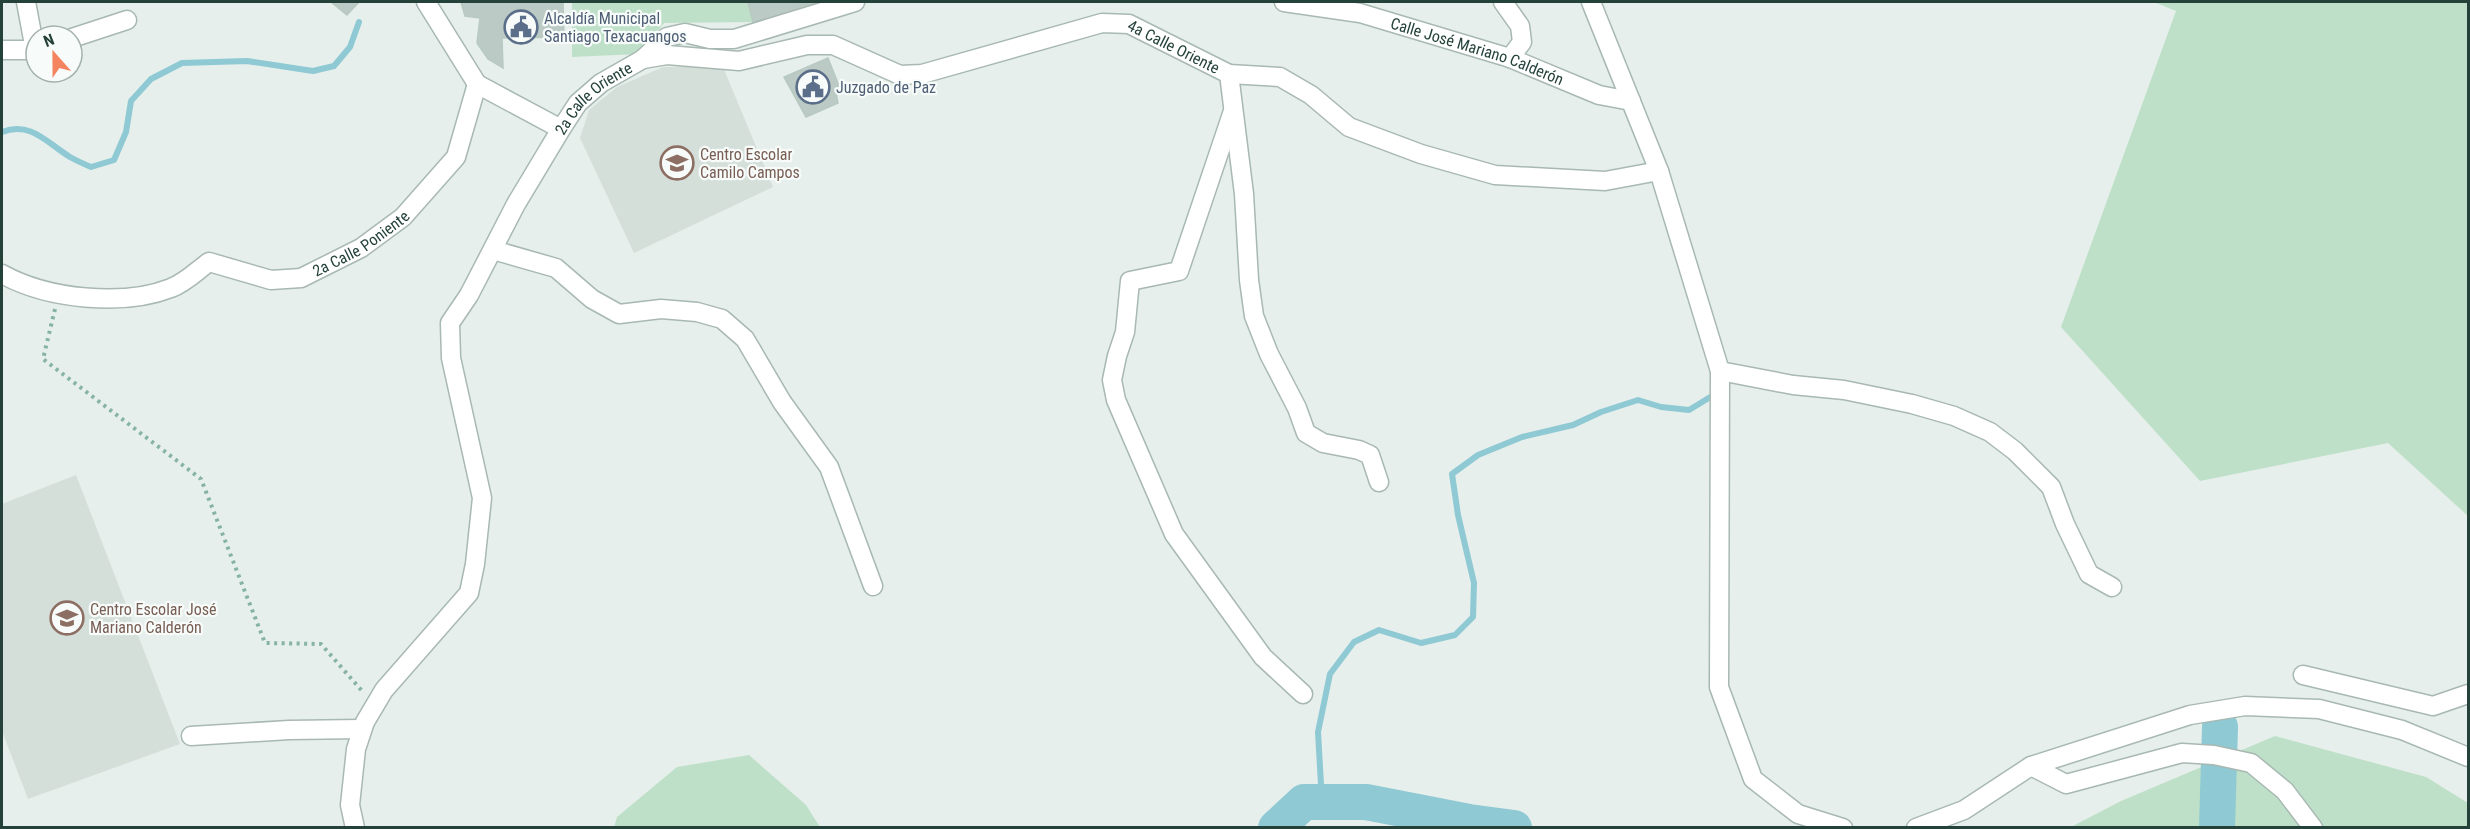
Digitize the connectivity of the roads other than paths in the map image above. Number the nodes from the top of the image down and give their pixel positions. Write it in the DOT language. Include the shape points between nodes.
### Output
graph roads {
  1 [pos="26,2"];
  2 [pos="426,2"];
  3 [pos="855,2"];
  4 [pos="1284,2"];
  5 [pos="1503,2"];
  6 [pos="1591,2"];
  7 [pos="128,20"];
  8 [pos="31,24"];
  9 [pos="84,34"];
  10 [pos="2,50"];
  11 [pos="24,50"];
  12 [pos="1510,58"];
  13 [pos="643,59"];
  14 [pos="1229,74"];
  15 [pos="477,84"];
  16 [pos="1631,101"];
  17 [pos="1233,111"];
  18 [pos="561,129"];
  19 [pos="1659,171"];
  20 [pos="493,250"];
  21 [pos="2,274"];
  22 [pos="1720,371"];
  23 [pos="1379,482"];
  24 [pos="873,586"];
  25 [pos="2112,587"];
  26 [pos="2302,675"];
  27 [pos="1303,694"];
  28 [pos="2469,694"];
  29 [pos="362,729"];
  30 [pos="191,736"];
  31 [pos="2469,757"];
  32 [pos="2031,766"];
  33 [pos="355,828"];
  34 [pos="1843,828"];
  35 [pos="1916,828"];
  36 [pos="2313,828"];
  1 -- 8 [label="street"];
  2 -- 15 [label="street"];
  3 -- 13 [label="street, 2a Calle Oriente" via="734,39 685,33 667,36"];
  4 -- 12 [label="street, Calle José Mariano Calderón" via="1360,13"];
  5 -- 12 [label="street" via="1520,26 1522,42"];
  6 -- 16 [label="street"];
  7 -- 9 [label="street"];
  10 -- 11 [label="street"];
  12 -- 16 [label="street, Calle José Mariano Calderón" via="1599,95"];
  13 -- 14 [label="street, 4a Calle Oriente" via="667,55 739,61 807,45 833,45 900,75 922,74 1102,23 1129,24"];
  13 -- 18 [label="street, 2a Calle Oriente" via="601,83 578,103"];
  14 -- 17 [label="street"];
  14 -- 19 [label="street, 4a Calle Oriente" via="1280,77 1311,95 1349,127 1421,154 1495,175 1605,181"];
  15 -- 18 [label="street"];
  15 -- 21 [label="street, 2a Calle Poniente" via="456,158 404,217 361,248 301,278 271,280 209,262 172,288 119,300 58,294"];
  16 -- 19 [label="street"];
  17 -- 23 [label="street" via="1254,316 1306,434 1323,443 1370,455"];
  17 -- 27 [label="street" via="1179,271 1130,281 1125,332 1112,380 1120,410 1174,534 1263,657"];
  18 -- 20 [label="street, 2a Calle Oriente"];
  19 -- 22 [label="street"];
  20 -- 24 [label="street" via="556,268 592,299 619,314 661,309 697,312 722,319 745,339 782,402 829,467"];
  20 -- 29 [label="street, 2a Calle Oriente" via="450,324 451,358 482,498 469,593 384,690"];
  22 -- 25 [label="street" via="1912,404 1990,432 2051,487 2090,574"];
  22 -- 34 [label="street" via="1719,687 1753,779 1798,814"];
  26 -- 28 [label="street" via="2433,706"];
  29 -- 30 [label="street"];
  29 -- 33 [label="street, 2a Calle Oriente" via="350,805"];
  31 -- 32 [label="street" via="2402,730 2319,709 2245,706 2190,715"];
  32 -- 35 [label="street" via="1964,810"];
  32 -- 36 [label="street" via="2066,784 2182,753 2222,757 2251,764 2285,791"];
}
